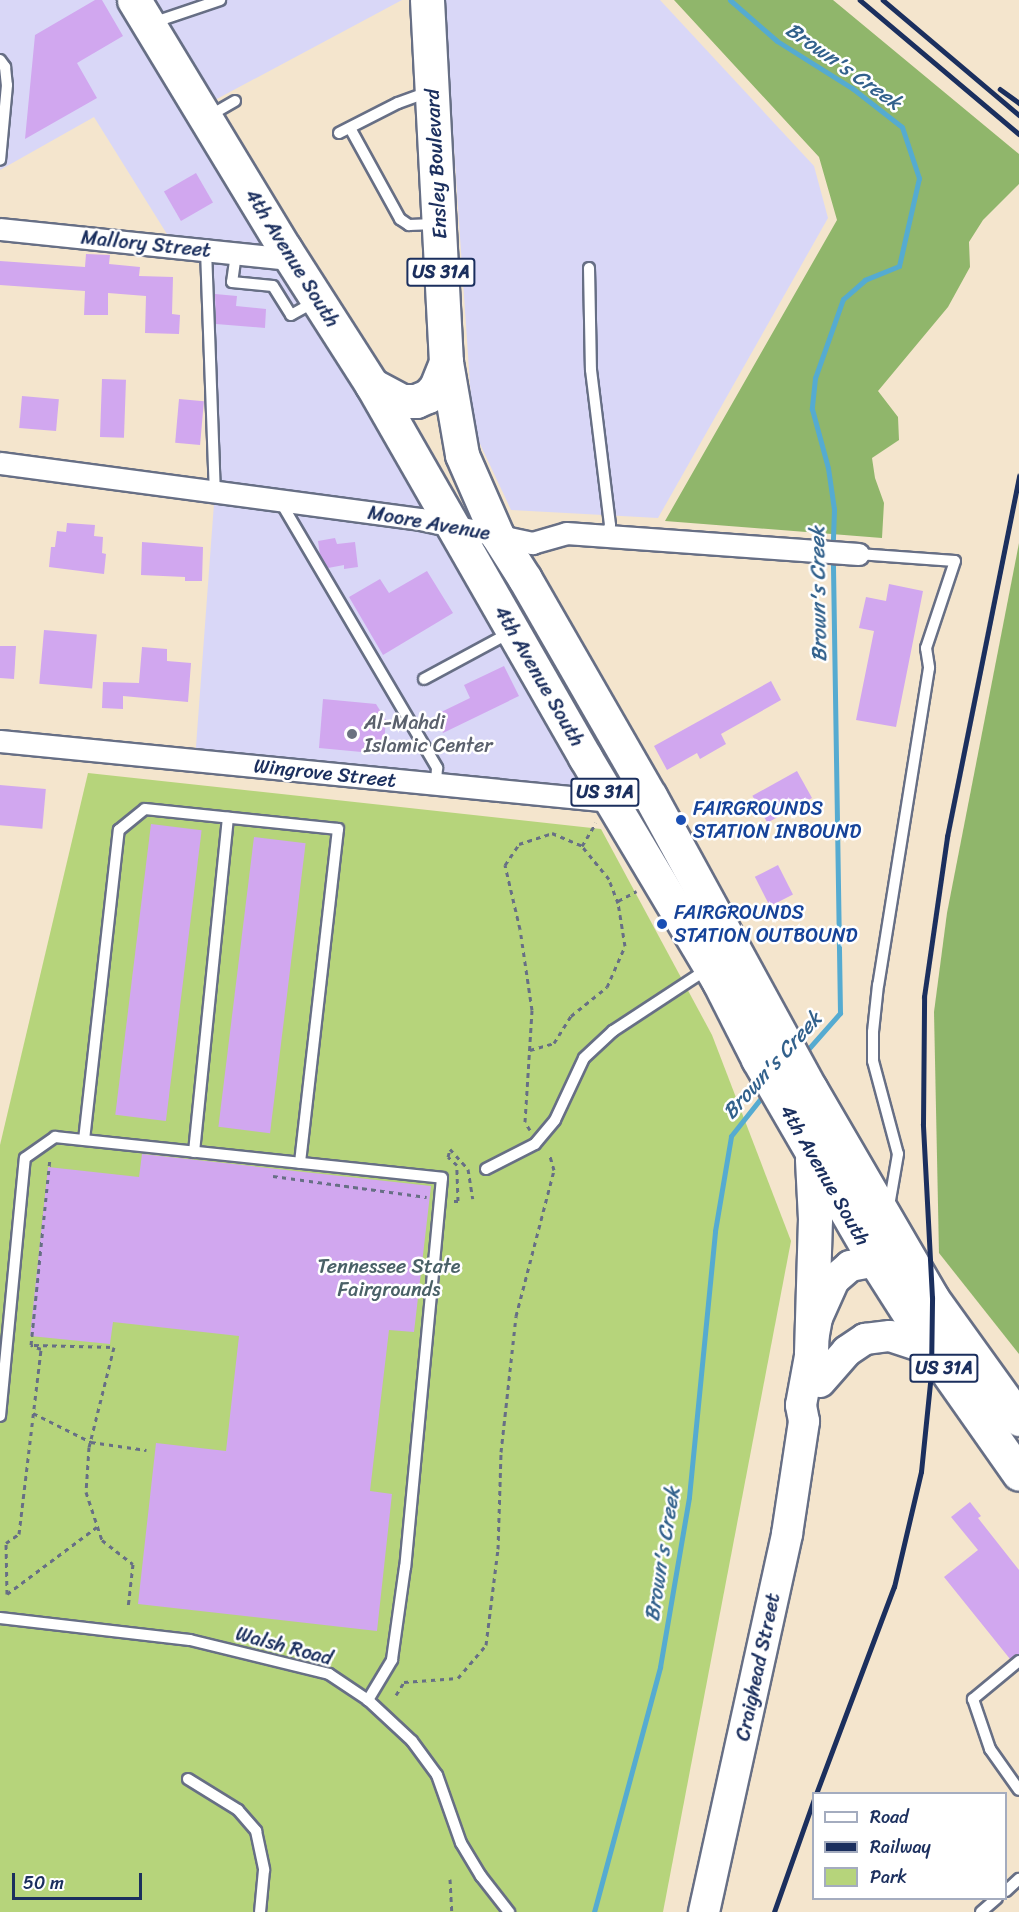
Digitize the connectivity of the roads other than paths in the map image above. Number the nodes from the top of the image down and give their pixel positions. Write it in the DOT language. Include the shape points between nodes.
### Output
graph roads {
  1 [pos="220,0"];
  2 [pos="427,0"];
  3 [pos="142,12"];
  4 [pos="0,60"];
  5 [pos="432,91"];
  6 [pos="235,101"];
  7 [pos="206,118"];
  8 [pos="0,160"];
  9 [pos="439,224"];
  10 [pos="0,229"];
  11 [pos="206,250"];
  12 [pos="236,254"];
  13 [pos="291,259"];
  14 [pos="589,268"];
  15 [pos="318,300"];
  16 [pos="446,363"];
  17 [pos="372,385"];
  18 [pos="0,464"];
  19 [pos="215,490"];
  20 [pos="278,498"];
  21 [pos="453,525"];
  22 [pos="496,535"];
  23 [pos="606,536"];
  24 [pos="858,554"];
  25 [pos="513,631"];
  26 [pos="424,679"];
  27 [pos="0,741"];
  28 [pos="436,784"];
  29 [pos="650,796"];
  30 [pos="605,810"];
  31 [pos="228,818"];
  32 [pos="723,959"];
  33 [pos="796,1094"];
  34 [pos="84,1140"];
  35 [pos="812,1151"];
  36 [pos="194,1152"];
  37 [pos="300,1163"];
  38 [pos="486,1169"];
  39 [pos="881,1245"];
  40 [pos="932,1350"];
  41 [pos="816,1367"];
  42 [pos="0,1416"];
  43 [pos="1019,1419"];
  44 [pos="1019,1474"];
  45 [pos="0,1618"];
  46 [pos="1019,1661"];
  47 [pos="368,1700"];
  48 [pos="188,1779"];
  49 [pos="1019,1790"];
  50 [pos="1019,1879"];
  51 [pos="1007,1889"];
  52 [pos="996,1900"];
  53 [pos="260,1912"];
  54 [pos="509,1912"];
  55 [pos="704,1912"];
  56 [pos="981,1912"];
  1 -- 3 [label="lane" via="168,15"];
  2 -- 5 [label="main road, Ensley Boulevard / US 31A"];
  3 -- 7 [label="main road, 4th Avenue South / US 31A"];
  4 -- 8 [label="lane" via="7,85"];
  5 -- 9 [label="main road, Ensley Boulevard / US 31A"];
  5 -- 9 [label="lane" via="398,103 345,131 400,219 409,225"];
  6 -- 7 [label="lane"];
  7 -- 13 [label="main road, 4th Avenue South / US 31A"];
  9 -- 16 [label="main road, Ensley Boulevard / US 31A"];
  10 -- 11 [label="street, Mallory Street"];
  11 -- 12 [label="street, Mallory Street"];
  11 -- 19 [label="lane"];
  12 -- 13 [label="street, Mallory Street"];
  12 -- 15 [label="lane" via="232,282 273,286 291,315"];
  13 -- 15 [label="main road, 4th Avenue South / US 31A"];
  14 -- 23 [label="lane" via="591,370 610,525"];
  15 -- 17 [label="main road, 4th Avenue South / US 31A"];
  16 -- 17 [label="main road" via="436,387 416,401 402,401"];
  16 -- 22 [label="main road, Ensley Boulevard / US 31A" via="462,455"];
  17 -- 21 [label="main road, 4th Avenue South / US 31A"];
  18 -- 19 [label="street, Moore Avenue"];
  19 -- 20 [label="street, Moore Avenue"];
  20 -- 21 [label="street, Moore Avenue"];
  20 -- 28 [label="lane" via="438,768"];
  21 -- 22 [label="street, Moore Avenue"];
  21 -- 25 [label="main road, 4th Avenue South / US 31A"];
  22 -- 23 [label="street, Moore Avenue" via="532,543 566,533"];
  22 -- 29 [label="main road, 4th Avenue South / US 31A"];
  23 -- 24 [label="street, Moore Avenue"];
  24 -- 39 [label="lane" via="955,561 926,648 929,668 874,1020 873,1061 898,1154"];
  25 -- 26 [label="lane"];
  25 -- 30 [label="main road, 4th Avenue South / US 31A"];
  27 -- 28 [label="street, Wingrove Street"];
  28 -- 30 [label="street, Wingrove Street"];
  29 -- 30 [label="street, Wingrove Street"];
  29 -- 32 [label="main road, 4th Avenue South / US 31A"];
  30 -- 32 [label="main road, 4th Avenue South / US 31A"];
  31 -- 34 [label="lane" via="145,809 119,830"];
  31 -- 36 [label="lane"];
  31 -- 37 [label="lane" via="338,829"];
  32 -- 33 [label="main road, 4th Avenue South / US 31A"];
  32 -- 38 [label="lane" via="613,1031 584,1058 555,1120 535,1144"];
  33 -- 35 [label="main road, 4th Avenue South / US 31A"];
  33 -- 39 [label="main road, 4th Avenue South / US 31A"];
  34 -- 36 [label="lane"];
  34 -- 42 [label="lane" via="55,1137 25,1158"];
  35 -- 39 [label="main road, 4th Avenue South / US 31A"];
  35 -- 41 [label="main road"];
  36 -- 37 [label="lane"];
  37 -- 47 [label="lane" via="442,1178 392,1660"];
  39 -- 40 [label="main road, 4th Avenue South / US 31A"];
  39 -- 41 [label="street, Craighead Street" via="834,1280 820,1308"];
  39 -- 43 [label="main road, 4th Avenue South / US 31A" via="932,1298"];
  40 -- 41 [label="street" via="890,1336 865,1339"];
  40 -- 44 [label="main road, 4th Avenue South / US 31A"];
  41 -- 55 [label="street, Craighead Street" via="801,1405 804,1421 787,1534"];
  45 -- 47 [label="lane, Walsh Road" via="190,1640 329,1674"];
  46 -- 49 [label="lane" via="973,1699 990,1749"];
  47 -- 54 [label="lane, Walsh Road" via="412,1741 436,1775 462,1843 480,1876"];
  48 -- 53 [label="lane" via="238,1809 256,1831 264,1869"];
  50 -- 51 [label="lane"];
  52 -- 56 [label="lane"];
}
